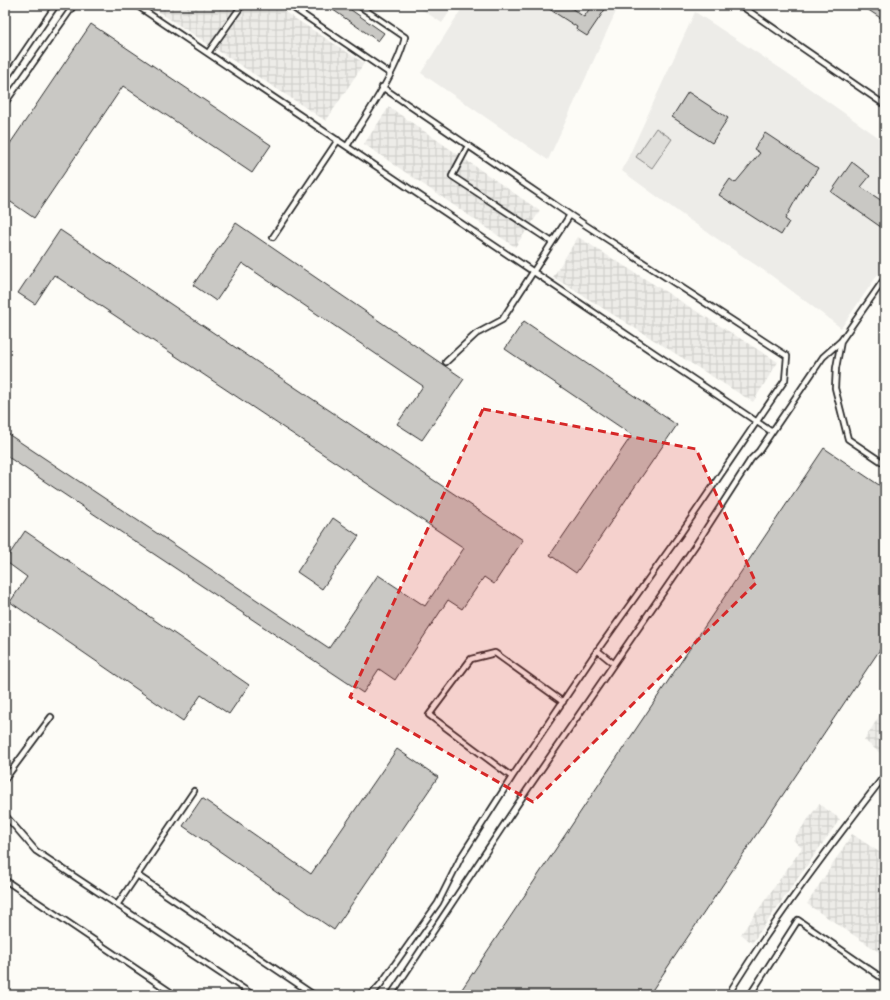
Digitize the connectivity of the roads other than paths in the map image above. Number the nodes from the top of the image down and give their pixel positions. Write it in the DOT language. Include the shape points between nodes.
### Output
graph roads {
  1 [pos="56,5"];
  2 [pos="74,5"];
  3 [pos="136,5"];
  4 [pos="242,5"];
  5 [pos="289,5"];
  6 [pos="358,5"];
  7 [pos="740,5"];
  8 [pos="208,53"];
  9 [pos="389,73"];
  10 [pos="5,80"];
  11 [pos="382,88"];
  12 [pos="5,103"];
  13 [pos="885,105"];
  14 [pos="338,140"];
  15 [pos="347,146"];
  16 [pos="468,146"];
  17 [pos="570,215"];
  18 [pos="273,237"];
  19 [pos="552,242"];
  20 [pos="534,271"];
  21 [pos="885,278"];
  22 [pos="841,341"];
  23 [pos="446,362"];
  24 [pos="756,420"];
  25 [pos="772,432"];
  26 [pos="885,464"];
  27 [pos="598,650"];
  28 [pos="613,663"];
  29 [pos="563,702"];
  30 [pos="51,716"];
  31 [pos="885,775"];
  32 [pos="512,777"];
  33 [pos="5,778"];
  34 [pos="194,791"];
  35 [pos="5,815"];
  36 [pos="137,875"];
  37 [pos="5,880"];
  38 [pos="117,905"];
  39 [pos="885,980"];
  40 [pos="174,995"];
  41 [pos="253,995"];
  42 [pos="314,995"];
  43 [pos="371,995"];
  44 [pos="391,995"];
  45 [pos="728,995"];
  46 [pos="750,995"];
  1 -- 10 [label="lane"];
  2 -- 12 [label="lane"];
  3 -- 8 [label="lane"];
  4 -- 8 [label="lane"];
  5 -- 9 [label="lane"];
  6 -- 9 [label="lane" via="405,37 403,47"];
  7 -- 13 [label="lane"];
  8 -- 14 [label="lane"];
  9 -- 11 [label="lane"];
  11 -- 15 [label="lane"];
  11 -- 16 [label="lane"];
  14 -- 15 [label="lane"];
  14 -- 18 [label="lane"];
  15 -- 20 [label="lane"];
  16 -- 17 [label="lane"];
  16 -- 19 [label="lane" via="452,176"];
  17 -- 19 [label="lane"];
  17 -- 24 [label="lane" via="787,356 785,380"];
  19 -- 20 [label="lane"];
  20 -- 23 [label="lane" via="502,320 476,334"];
  20 -- 24 [label="lane"];
  21 -- 22 [label="lane"];
  22 -- 25 [label="lane" via="823,357"];
  22 -- 26 [label="lane" via="835,388 848,439"];
  24 -- 25 [label="lane"];
  24 -- 27 [label="lane" via="681,533"];
  25 -- 28 [label="lane"];
  27 -- 28 [label="lane"];
  27 -- 29 [label="lane"];
  28 -- 44 [label="lane"];
  29 -- 32 [label="lane"];
  29 -- 32 [label="lane" via="495,653 471,658 429,715"];
  30 -- 33 [label="lane"];
  31 -- 45 [label="lane" via="830,846 748,962"];
  32 -- 43 [label="lane" via="461,857 438,903"];
  34 -- 36 [label="lane"];
  35 -- 38 [label="lane" via="36,851"];
  36 -- 38 [label="lane"];
  36 -- 42 [label="lane"];
  37 -- 40 [label="lane"];
  38 -- 41 [label="lane"];
  39 -- 46 [label="lane" via="798,920"];
}
